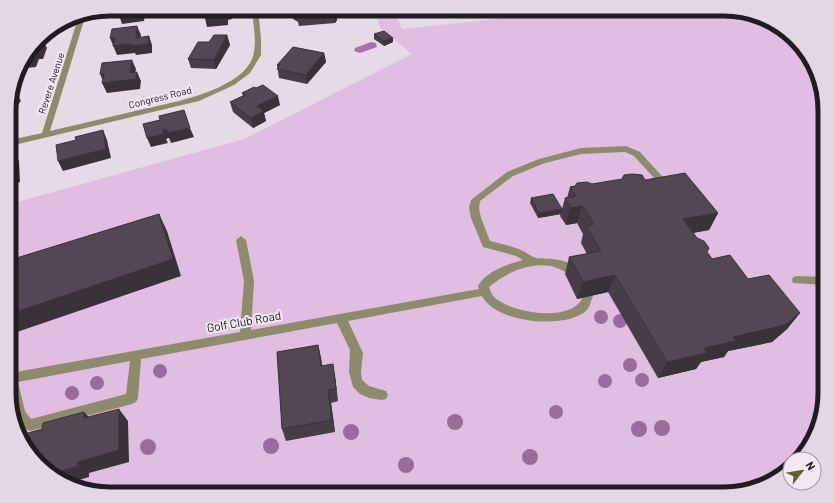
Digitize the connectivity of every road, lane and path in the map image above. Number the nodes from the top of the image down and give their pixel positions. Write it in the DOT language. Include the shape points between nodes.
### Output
graph roads {
  1 [pos="256,16"];
  2 [pos="81,21"];
  3 [pos="45,135"];
  4 [pos="16,142"];
  5 [pos="671,192"];
  6 [pos="241,240"];
  7 [pos="534,262"];
  8 [pos="574,272"];
  9 [pos="797,280"];
  10 [pos="818,281"];
  11 [pos="484,292"];
  12 [pos="588,296"];
  13 [pos="341,318"];
  14 [pos="245,336"];
  15 [pos="136,355"];
  16 [pos="16,377"];
  17 [pos="382,396"];
  18 [pos="17,403"];
  1 -- 3 [label="street, Congress Road" via="257,55 245,73 233,82 196,99"];
  2 -- 3 [label="street, Revere Avenue"];
  3 -- 4 [label="street, Congress Road"];
  5 -- 7 [label="street" via="637,154 626,149 581,151 542,161 510,174 476,200 476,218 486,244 518,253"];
  6 -- 14 [label="street" via="248,281"];
  7 -- 8 [label="street" via="555,264"];
  7 -- 11 [label="street" via="519,264 499,273 483,286"];
  9 -- 10 [label="street"];
  11 -- 12 [label="street" via="494,303 508,312 537,317 558,317 577,313 585,306"];
  11 -- 13 [label="street, Golf Club Road"];
  13 -- 14 [label="street, Golf Club Road"];
  13 -- 17 [label="street" via="357,352 354,369 361,389 369,394"];
  14 -- 15 [label="street, Golf Club Road"];
  15 -- 16 [label="street, Golf Club Road"];
  15 -- 18 [label="street" via="132,398 30,425 21,418"];
}
